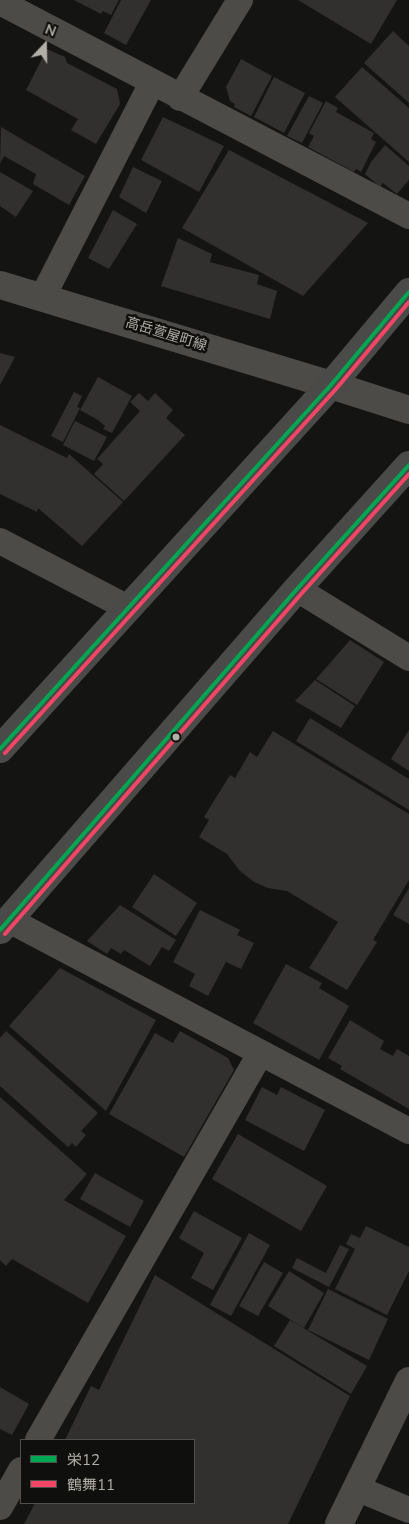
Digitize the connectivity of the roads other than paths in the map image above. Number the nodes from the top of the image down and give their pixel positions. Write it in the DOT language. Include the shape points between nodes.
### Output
graph roads {
  1 [pos="240,0"];
  2 [pos="0,2"];
  3 [pos="152,83"];
  4 [pos="180,98"];
  5 [pos="409,216"];
  6 [pos="0,285"];
  7 [pos="409,292"];
  8 [pos="42,298"];
  9 [pos="331,385"];
  10 [pos="409,410"];
  11 [pos="409,465"];
  12 [pos="0,541"];
  13 [pos="297,588"];
  14 [pos="128,608"];
  15 [pos="409,658"];
  16 [pos="0,750"];
  17 [pos="4,925"];
  18 [pos="260,1054"];
  19 [pos="409,1131"];
  20 [pos="409,1380"];
  21 [pos="39,1439"];
  22 [pos="20,1472"];
  23 [pos="356,1488"];
  24 [pos="0,1507"];
  25 [pos="409,1510"];
  26 [pos="339,1524"];
  1 -- 4 [label="street"];
  2 -- 3 [label="street"];
  3 -- 4 [label="street"];
  3 -- 8 [label="street"];
  4 -- 5 [label="street"];
  6 -- 8 [label="street, 高岳萱屋町線"];
  7 -- 9 [label="highway"];
  8 -- 9 [label="street, 高岳萱屋町線"];
  9 -- 10 [label="street, 高岳萱屋町線"];
  9 -- 14 [label="highway"];
  11 -- 13 [label="highway"];
  12 -- 14 [label="street"];
  13 -- 15 [label="street"];
  13 -- 17 [label="highway"];
  14 -- 16 [label="highway"];
  17 -- 18 [label="street"];
  18 -- 19 [label="street"];
  18 -- 21 [label="street"];
  20 -- 23 [label="street"];
  22 -- 24 [label="street"];
  23 -- 25 [label="street"];
  23 -- 26 [label="street"];
}
